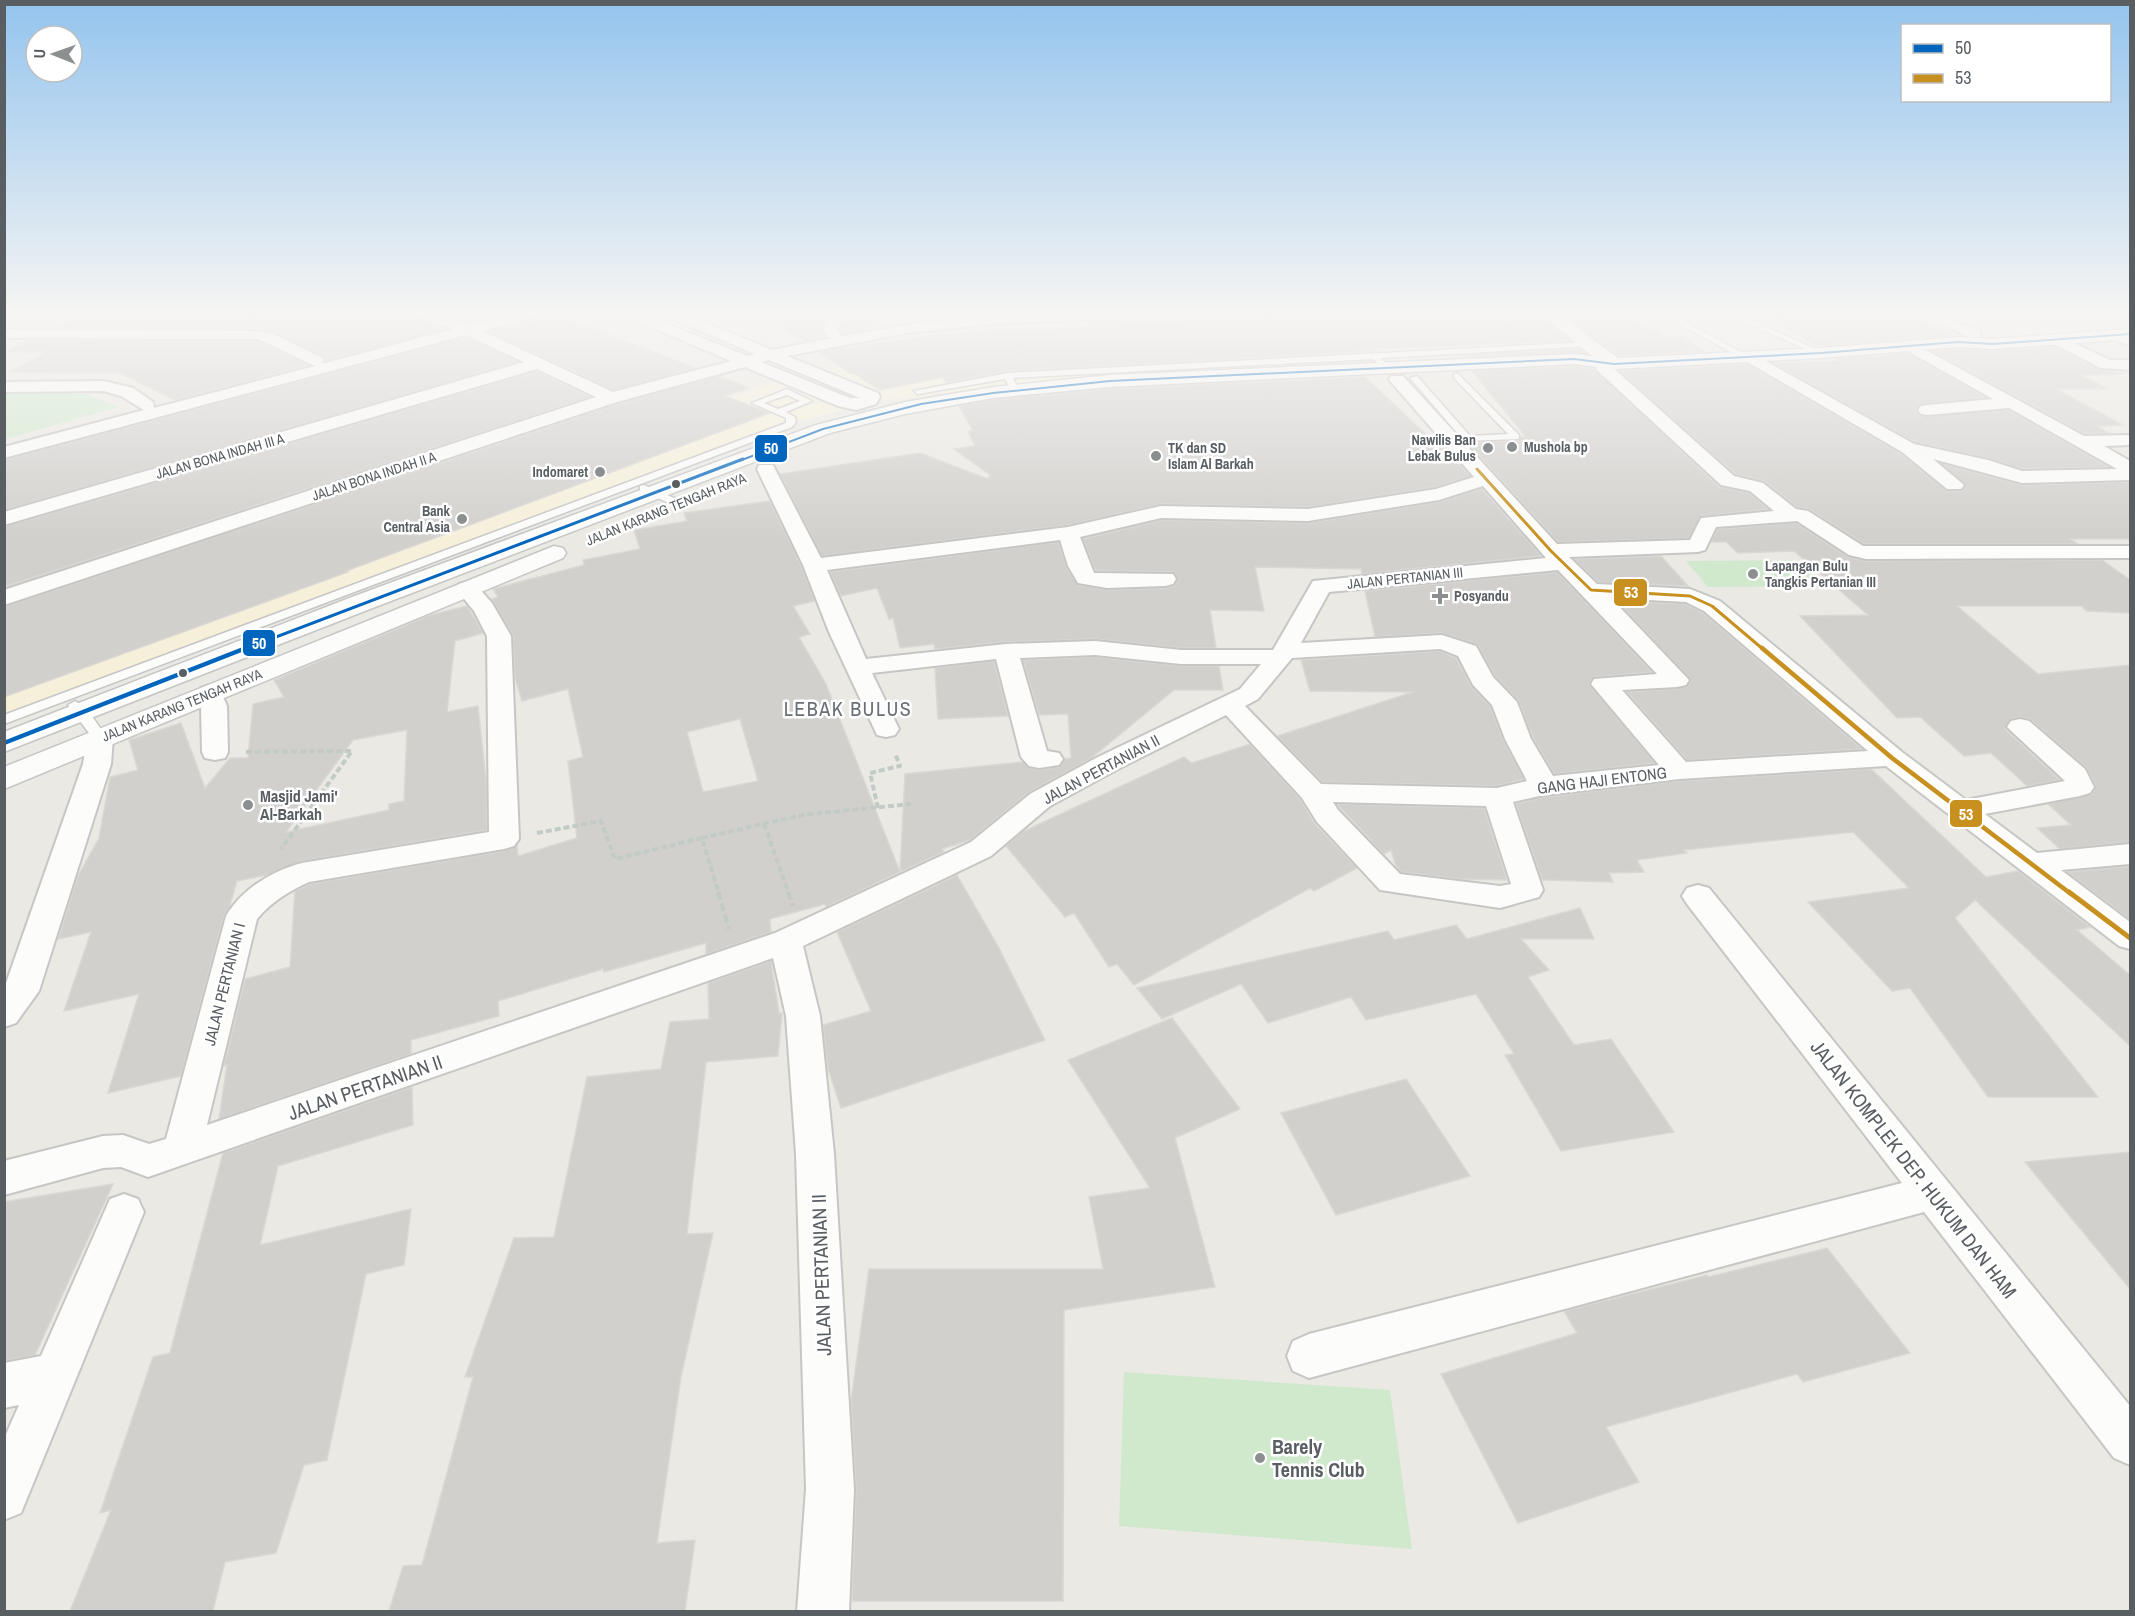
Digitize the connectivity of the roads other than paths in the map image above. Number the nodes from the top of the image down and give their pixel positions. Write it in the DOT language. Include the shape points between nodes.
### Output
graph roads {
  1 [pos="117,389"];
  2 [pos="219,389"];
  3 [pos="226,389"];
  4 [pos="448,389"];
  5 [pos="593,389"];
  6 [pos="643,389"];
  7 [pos="815,389"];
  8 [pos="855,389"];
  9 [pos="936,389"];
  10 [pos="986,389"];
  11 [pos="1173,389"];
  12 [pos="1410,389"];
  13 [pos="1414,389"];
  14 [pos="1470,389"];
  15 [pos="1634,389"];
  16 [pos="1804,389"];
  17 [pos="1985,389"];
  18 [pos="918,391"];
  19 [pos="611,398"];
  20 [pos="2010,404"];
  21 [pos="152,409"];
  22 [pos="1927,410"];
  23 [pos="778,412"];
  24 [pos="2130,440"];
  25 [pos="2082,441"];
  26 [pos="1908,448"];
  27 [pos="4,453"];
  28 [pos="2130,468"];
  29 [pos="766,469"];
  30 [pos="2130,474"];
  31 [pos="1487,479"];
  32 [pos="1954,485"];
  33 [pos="643,488"];
  34 [pos="677,503"];
  35 [pos="1790,514"];
  36 [pos="4,519"];
  37 [pos="1068,533"];
  38 [pos="2130,552"];
  39 [pos="1557,557"];
  40 [pos="814,566"];
  41 [pos="1165,579"];
  42 [pos="467,589"];
  43 [pos="1591,590"];
  44 [pos="4,598"];
  45 [pos="1006,651"];
  46 [pos="1282,654"];
  47 [pos="858,667"];
  48 [pos="210,693"];
  49 [pos="75,704"];
  50 [pos="1229,704"];
  51 [pos="4,720"];
  52 [pos="2020,727"];
  53 [pos="886,729"];
  54 [pos="100,738"];
  55 [pos="4,743"];
  56 [pos="214,752"];
  57 [pos="1892,758"];
  58 [pos="1049,759"];
  59 [pos="1679,771"];
  60 [pos="4,779"];
  61 [pos="1544,786"];
  62 [pos="1313,793"];
  63 [pos="1497,797"];
  64 [pos="1961,810"];
  65 [pos="2130,854"];
  66 [pos="2033,863"];
  67 [pos="1698,896"];
  68 [pos="794,938"];
  69 [pos="2130,938"];
  70 [pos="4,1014"];
  71 [pos="182,1149"];
  72 [pos="4,1178"];
  73 [pos="1933,1192"];
  74 [pos="124,1212"];
  75 [pos="1309,1356"];
  76 [pos="57,1376"];
  77 [pos="4,1386"];
  78 [pos="2130,1442"];
  79 [pos="4,1496"];
  80 [pos="823,1611"];
  1 -- 21 [label="street"];
  2 -- 21 [label="street"];
  3 -- 21 [label="street"];
  4 -- 36 [label="street, JALAN BONA INDAH III A"];
  5 -- 19 [label="street"];
  6 -- 19 [label="street, JALAN BONA INDAH II A"];
  7 -- 8 [label="street" via="850,404 864,403 872,397"];
  9 -- 18 [label="lane"];
  10 -- 33 [label="main road, JALAN KARANG TENGAH RAYA" via="824,429"];
  11 -- 29 [label="main road, JALAN KARANG TENGAH RAYA" via="979,409 905,423"];
  12 -- 31 [label="street"];
  13 -- 14 [label="lane" via="1467,439 1516,437"];
  15 -- 35 [label="street" via="1728,481 1760,487"];
  16 -- 26 [label="street"];
  17 -- 20 [label="street"];
  19 -- 44 [label="street, JALAN BONA INDAH II A"];
  20 -- 22 [label="street"];
  20 -- 25 [label="street"];
  21 -- 27 [label="street"];
  23 -- 33 [label="lane" via="790,417 789,425"];
  24 -- 25 [label="street"];
  25 -- 28 [label="street"];
  26 -- 30 [label="street" via="2022,477"];
  26 -- 32 [label="street"];
  29 -- 34 [label="main road, JALAN KARANG TENGAH RAYA"];
  29 -- 40 [label="street"];
  31 -- 37 [label="street" via="1439,494 1308,516 1161,512"];
  31 -- 39 [label="street"];
  33 -- 34 [label="lane"];
  33 -- 49 [label="main road, JALAN KARANG TENGAH RAYA"];
  34 -- 42 [label="main road, JALAN KARANG TENGAH RAYA"];
  35 -- 38 [label="street" via="1805,516 1866,554"];
  35 -- 39 [label="street" via="1708,522 1698,546"];
  37 -- 40 [label="street"];
  37 -- 41 [label="street" via="1086,578"];
  39 -- 43 [label="street"];
  39 -- 46 [label="street, JALAN PERTANIAN III" via="1321,586"];
  40 -- 47 [label="street"];
  42 -- 48 [label="main road, JALAN KARANG TENGAH RAYA"];
  42 -- 71 [label="street, JALAN PERTANIAN I" via="484,608 499,636 504,839 302,873 256,898 242,916"];
  43 -- 57 [label="street" via="1690,596 1712,606"];
  43 -- 59 [label="street" via="1677,680 1603,684"];
  45 -- 46 [label="street" via="1095,648 1181,657"];
  45 -- 47 [label="street"];
  45 -- 58 [label="street" via="1035,757"];
  46 -- 50 [label="street, JALAN PERTANIAN II" via="1250,694"];
  46 -- 61 [label="street" via="1442,642 1468,651 1482,680 1504,702 1518,739"];
  47 -- 53 [label="street"];
  48 -- 54 [label="main road, JALAN KARANG TENGAH RAYA"];
  48 -- 56 [label="street" via="214,706"];
  49 -- 51 [label="lane"];
  49 -- 54 [label="lane"];
  49 -- 55 [label="main road, JALAN KARANG TENGAH RAYA"];
  50 -- 62 [label="street"];
  50 -- 68 [label="street, JALAN PERTANIAN II" via="1040,800 981,849"];
  52 -- 64 [label="street" via="2075,775 2080,787"];
  54 -- 60 [label="main road, JALAN KARANG TENGAH RAYA"];
  54 -- 70 [label="street" via="97,764 22,991"];
  57 -- 59 [label="street, GANG HAJI ENTONG"];
  57 -- 64 [label="street"];
  59 -- 61 [label="street, GANG HAJI ENTONG"];
  61 -- 63 [label="street, GANG HAJI ENTONG"];
  62 -- 63 [label="street, GANG HAJI ENTONG"];
  62 -- 63 [label="street" via="1327,816 1391,883 1500,897 1528,890"];
  64 -- 66 [label="street"];
  65 -- 66 [label="street"];
  66 -- 69 [label="street"];
  67 -- 73 [label="street, JALAN KOMPLEK DEP. HUKUM DAN HAM"];
  68 -- 71 [label="street, JALAN PERTANIAN II"];
  68 -- 80 [label="street, JALAN PERTANIAN II" via="816,1154 830,1489"];
  71 -- 72 [label="street, JALAN PERTANIAN II" via="148,1161 123,1150 103,1152"];
  73 -- 75 [label="street"];
  73 -- 78 [label="street, JALAN KOMPLEK DEP. HUKUM DAN HAM"];
  74 -- 76 [label="street"];
  76 -- 77 [label="street"];
  76 -- 79 [label="street"];
}
